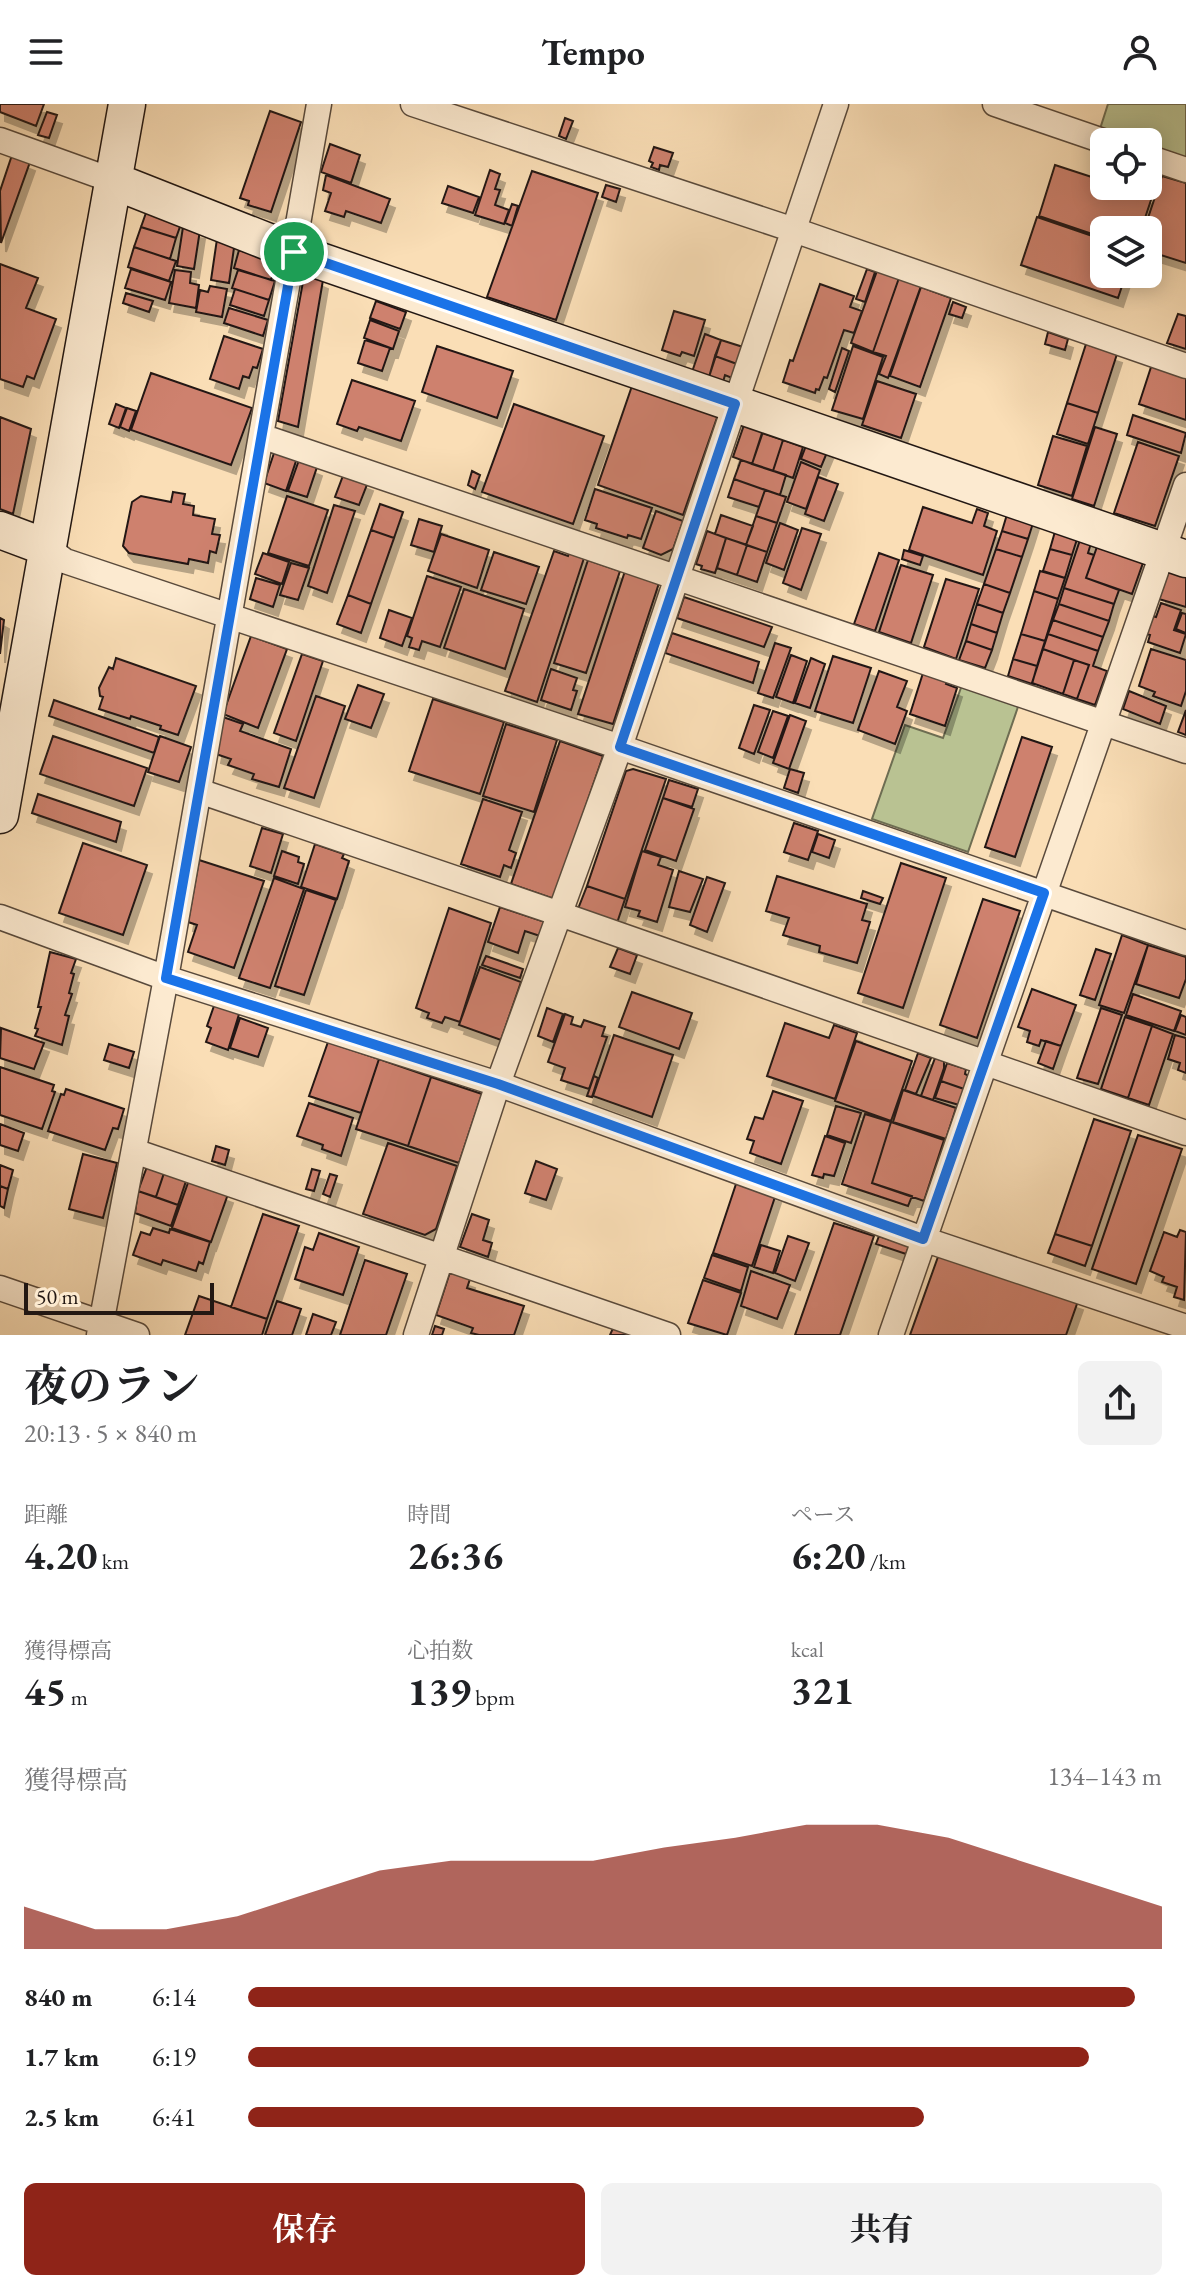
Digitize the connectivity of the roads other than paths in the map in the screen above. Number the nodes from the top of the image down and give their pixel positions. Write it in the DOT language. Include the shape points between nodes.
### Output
graph roads {
  1 [pos="127,104"];
  2 [pos="319,104"];
  3 [pos="413,104"];
  4 [pos="836,104"];
  5 [pos="995,104"];
  6 [pos="1090,137"];
  7 [pos="0,140"];
  8 [pos="1162,162"];
  9 [pos="1186,170"];
  10 [pos="114,181"];
  11 [pos="794,230"];
  12 [pos="294,252"];
  13 [pos="1186,366"];
  14 [pos="735,404"];
  15 [pos="261,436"];
  16 [pos="1186,485"];
  17 [pos="0,530"];
  18 [pos="48,548"];
  19 [pos="1175,555"];
  20 [pos="676,578"];
  21 [pos="229,617"];
  22 [pos="1105,722"];
  23 [pos="620,747"];
  24 [pos="1186,751"];
  25 [pos="199,791"];
  26 [pos="0,815"];
  27 [pos="1044,893"];
  28 [pos="560,914"];
  29 [pos="0,917"];
  30 [pos="1186,943"];
  31 [pos="166,978"];
  32 [pos="986,1064"];
  33 [pos="498,1084"];
  34 [pos="1186,1133"];
  35 [pos="134,1151"];
  36 [pos="923,1239"];
  37 [pos="442,1256"];
  38 [pos="0,1288"];
  39 [pos="1186,1327"];
  40 [pos="100,1329"];
  41 [pos="137,1335"];
  42 [pos="416,1335"];
  43 [pos="668,1335"];
  44 [pos="891,1335"];
  1 -- 10 [label="street"];
  2 -- 12 [label="street"];
  3 -- 11 [label="street"];
  4 -- 11 [label="street"];
  5 -- 6 [label="street"];
  7 -- 10 [label="street"];
  8 -- 9 [label="street"];
  10 -- 12 [label="street"];
  10 -- 18 [label="street"];
  11 -- 13 [label="street"];
  11 -- 14 [label="street"];
  12 -- 14 [label="street"];
  12 -- 15 [label="street"];
  14 -- 19 [label="street"];
  14 -- 20 [label="street"];
  15 -- 20 [label="street"];
  15 -- 21 [label="street"];
  16 -- 19 [label="street"];
  17 -- 18 [label="street"];
  18 -- 21 [label="street" via="65,561"];
  18 -- 26 [label="street"];
  19 -- 22 [label="street"];
  20 -- 22 [label="street"];
  20 -- 23 [label="street"];
  21 -- 23 [label="street"];
  21 -- 25 [label="street"];
  22 -- 24 [label="street"];
  22 -- 27 [label="street"];
  23 -- 27 [label="street"];
  23 -- 28 [label="street"];
  25 -- 28 [label="street"];
  25 -- 31 [label="street"];
  27 -- 30 [label="street"];
  27 -- 32 [label="street"];
  28 -- 32 [label="street"];
  28 -- 33 [label="street"];
  29 -- 31 [label="street"];
  31 -- 33 [label="street"];
  31 -- 35 [label="street"];
  32 -- 34 [label="street"];
  32 -- 36 [label="street"];
  33 -- 36 [label="street"];
  33 -- 37 [label="street"];
  35 -- 37 [label="street"];
  35 -- 40 [label="street"];
  36 -- 39 [label="street"];
  36 -- 44 [label="street"];
  37 -- 42 [label="street"];
  37 -- 43 [label="street"];
  38 -- 40 [label="street"];
  40 -- 41 [label="street"];
}
